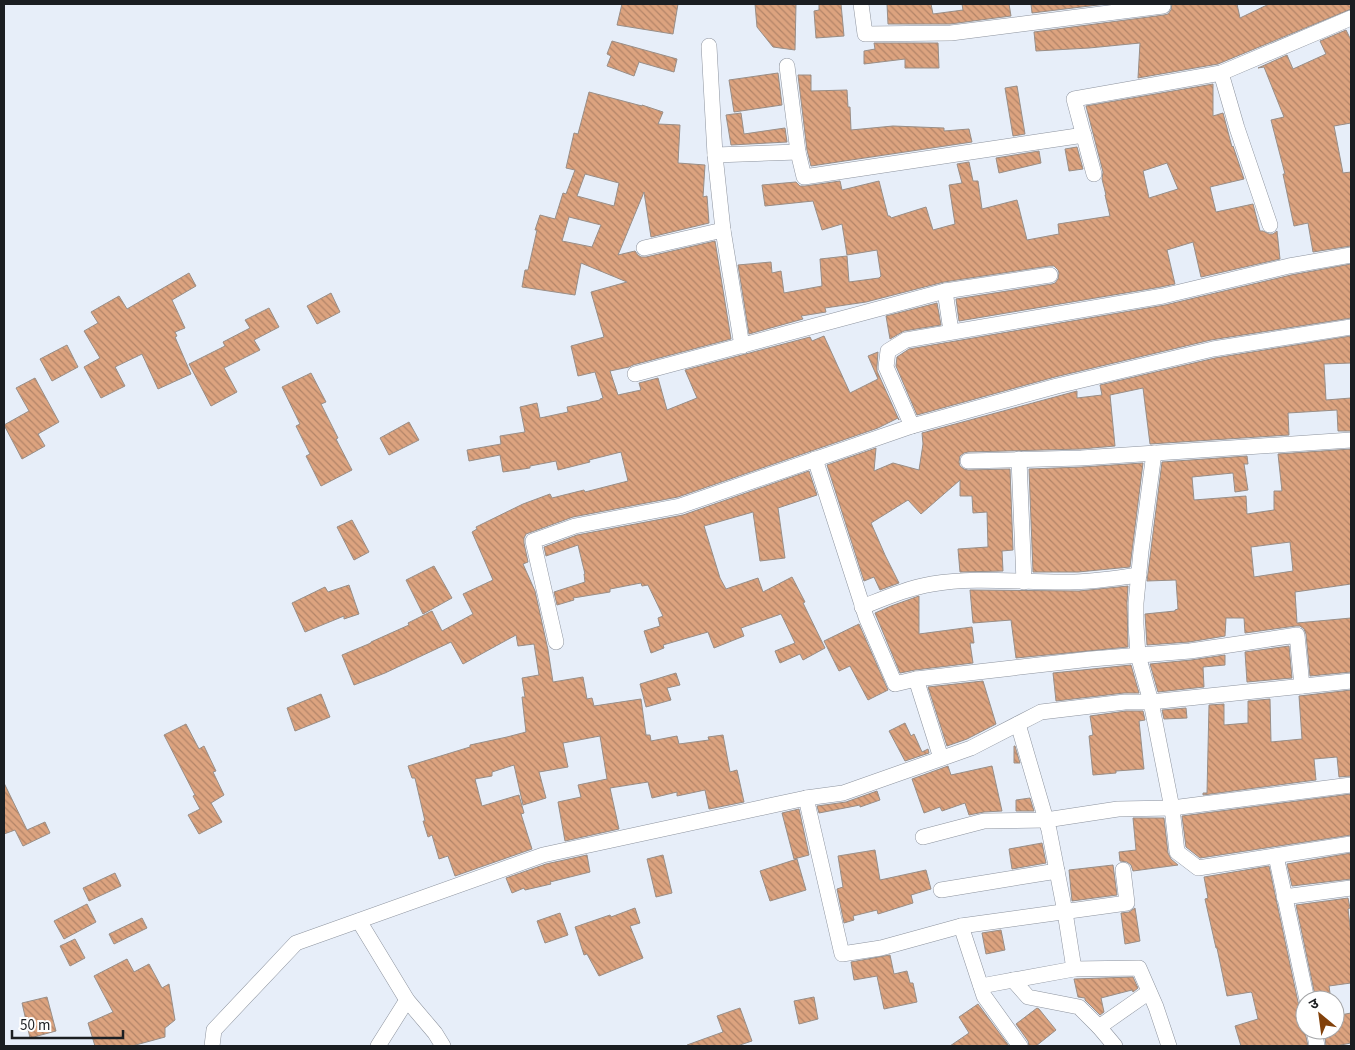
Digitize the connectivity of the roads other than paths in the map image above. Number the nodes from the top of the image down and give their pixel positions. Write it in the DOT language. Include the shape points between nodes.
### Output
graph roads {
  1 [pos="861,4"];
  2 [pos="1163,6"];
  3 [pos="1351,18"];
  4 [pos="709,46"];
  5 [pos="787,66"];
  6 [pos="1221,73"];
  7 [pos="1084,135"];
  8 [pos="798,152"];
  9 [pos="715,155"];
  10 [pos="1094,174"];
  11 [pos="1270,225"];
  12 [pos="723,230"];
  13 [pos="644,248"];
  14 [pos="1351,255"];
  15 [pos="1050,275"];
  16 [pos="945,292"];
  17 [pos="1351,327"];
  18 [pos="952,332"];
  19 [pos="742,346"];
  20 [pos="635,374"];
  21 [pos="912,426"];
  22 [pos="1351,440"];
  23 [pos="1154,453"];
  24 [pos="815,459"];
  25 [pos="1019,459"];
  26 [pos="968,461"];
  27 [pos="1139,575"];
  28 [pos="1024,582"];
  29 [pos="862,606"];
  30 [pos="556,642"];
  31 [pos="1138,655"];
  32 [pos="916,679"];
  33 [pos="1351,681"];
  34 [pos="1302,686"];
  35 [pos="1151,702"];
  36 [pos="1018,724"];
  37 [pos="941,758"];
  38 [pos="1351,785"];
  39 [pos="806,798"];
  40 [pos="1172,808"];
  41 [pos="1046,820"];
  42 [pos="923,836"];
  43 [pos="1351,844"];
  44 [pos="1276,856"];
  45 [pos="1124,870"];
  46 [pos="1057,871"];
  47 [pos="1351,888"];
  48 [pos="941,890"];
  49 [pos="1284,897"];
  50 [pos="1065,912"];
  51 [pos="359,921"];
  52 [pos="961,926"];
  53 [pos="1074,969"];
  54 [pos="1013,980"];
  55 [pos="981,986"];
  56 [pos="1305,990"];
  57 [pos="1150,992"];
  58 [pos="407,1000"];
  59 [pos="1099,1027"];
  60 [pos="212,1046"];
  61 [pos="378,1046"];
  62 [pos="443,1046"];
  63 [pos="1020,1046"];
  64 [pos="1115,1046"];
  65 [pos="1169,1046"];
  1 -- 2 [label="street" via="866,34 951,33"];
  3 -- 6 [label="street"];
  4 -- 9 [label="street"];
  5 -- 8 [label="street"];
  6 -- 7 [label="street" via="1074,99"];
  6 -- 11 [label="street"];
  7 -- 8 [label="street" via="804,177"];
  7 -- 10 [label="street"];
  8 -- 9 [label="street"];
  9 -- 12 [label="street"];
  12 -- 13 [label="street"];
  12 -- 19 [label="street"];
  14 -- 18 [label="street" via="1163,296"];
  15 -- 16 [label="street"];
  16 -- 18 [label="street"];
  16 -- 19 [label="street"];
  17 -- 21 [label="street" via="1213,349 1058,386"];
  18 -- 21 [label="street" via="906,340 888,351 886,367"];
  19 -- 20 [label="street"];
  21 -- 24 [label="street"];
  22 -- 23 [label="street"];
  23 -- 25 [label="street"];
  23 -- 27 [label="street"];
  24 -- 29 [label="street"];
  24 -- 30 [label="street" via="680,506 575,526 533,541"];
  25 -- 26 [label="street"];
  25 -- 28 [label="street"];
  27 -- 28 [label="street" via="1091,581"];
  27 -- 31 [label="street" via="1136,603"];
  28 -- 29 [label="street" via="968,580 932,584"];
  29 -- 32 [label="street" via="895,684"];
  31 -- 32 [label="street"];
  31 -- 34 [label="street" via="1190,651 1297,635"];
  31 -- 35 [label="street"];
  32 -- 37 [label="street"];
  33 -- 34 [label="street"];
  34 -- 35 [label="street"];
  35 -- 36 [label="street" via="1041,712"];
  35 -- 40 [label="street"];
  36 -- 37 [label="street" via="971,748"];
  36 -- 41 [label="street"];
  37 -- 39 [label="street" via="843,793"];
  38 -- 40 [label="street"];
  39 -- 51 [label="street" via="544,855"];
  39 -- 52 [label="street" via="842,954 880,948"];
  40 -- 41 [label="street" via="1118,809"];
  40 -- 44 [label="street" via="1177,852 1198,868"];
  41 -- 42 [label="street" via="984,821"];
  41 -- 46 [label="street"];
  43 -- 44 [label="street"];
  44 -- 49 [label="street"];
  45 -- 50 [label="street" via="1127,903"];
  46 -- 48 [label="street"];
  46 -- 50 [label="street"];
  47 -- 49 [label="street"];
  49 -- 56 [label="street"];
  50 -- 52 [label="street"];
  50 -- 53 [label="street"];
  51 -- 58 [label="street"];
  51 -- 60 [label="street" via="296,943 214,1030"];
  52 -- 55 [label="street"];
  53 -- 54 [label="street"];
  53 -- 57 [label="street" via="1139,968"];
  54 -- 55 [label="street"];
  54 -- 59 [label="street" via="1028,997 1079,1007"];
  55 -- 63 [label="street" via="984,996"];
  57 -- 59 [label="street"];
  57 -- 65 [label="street"];
  58 -- 61 [label="street"];
  58 -- 62 [label="street"];
  59 -- 64 [label="street"];
}
